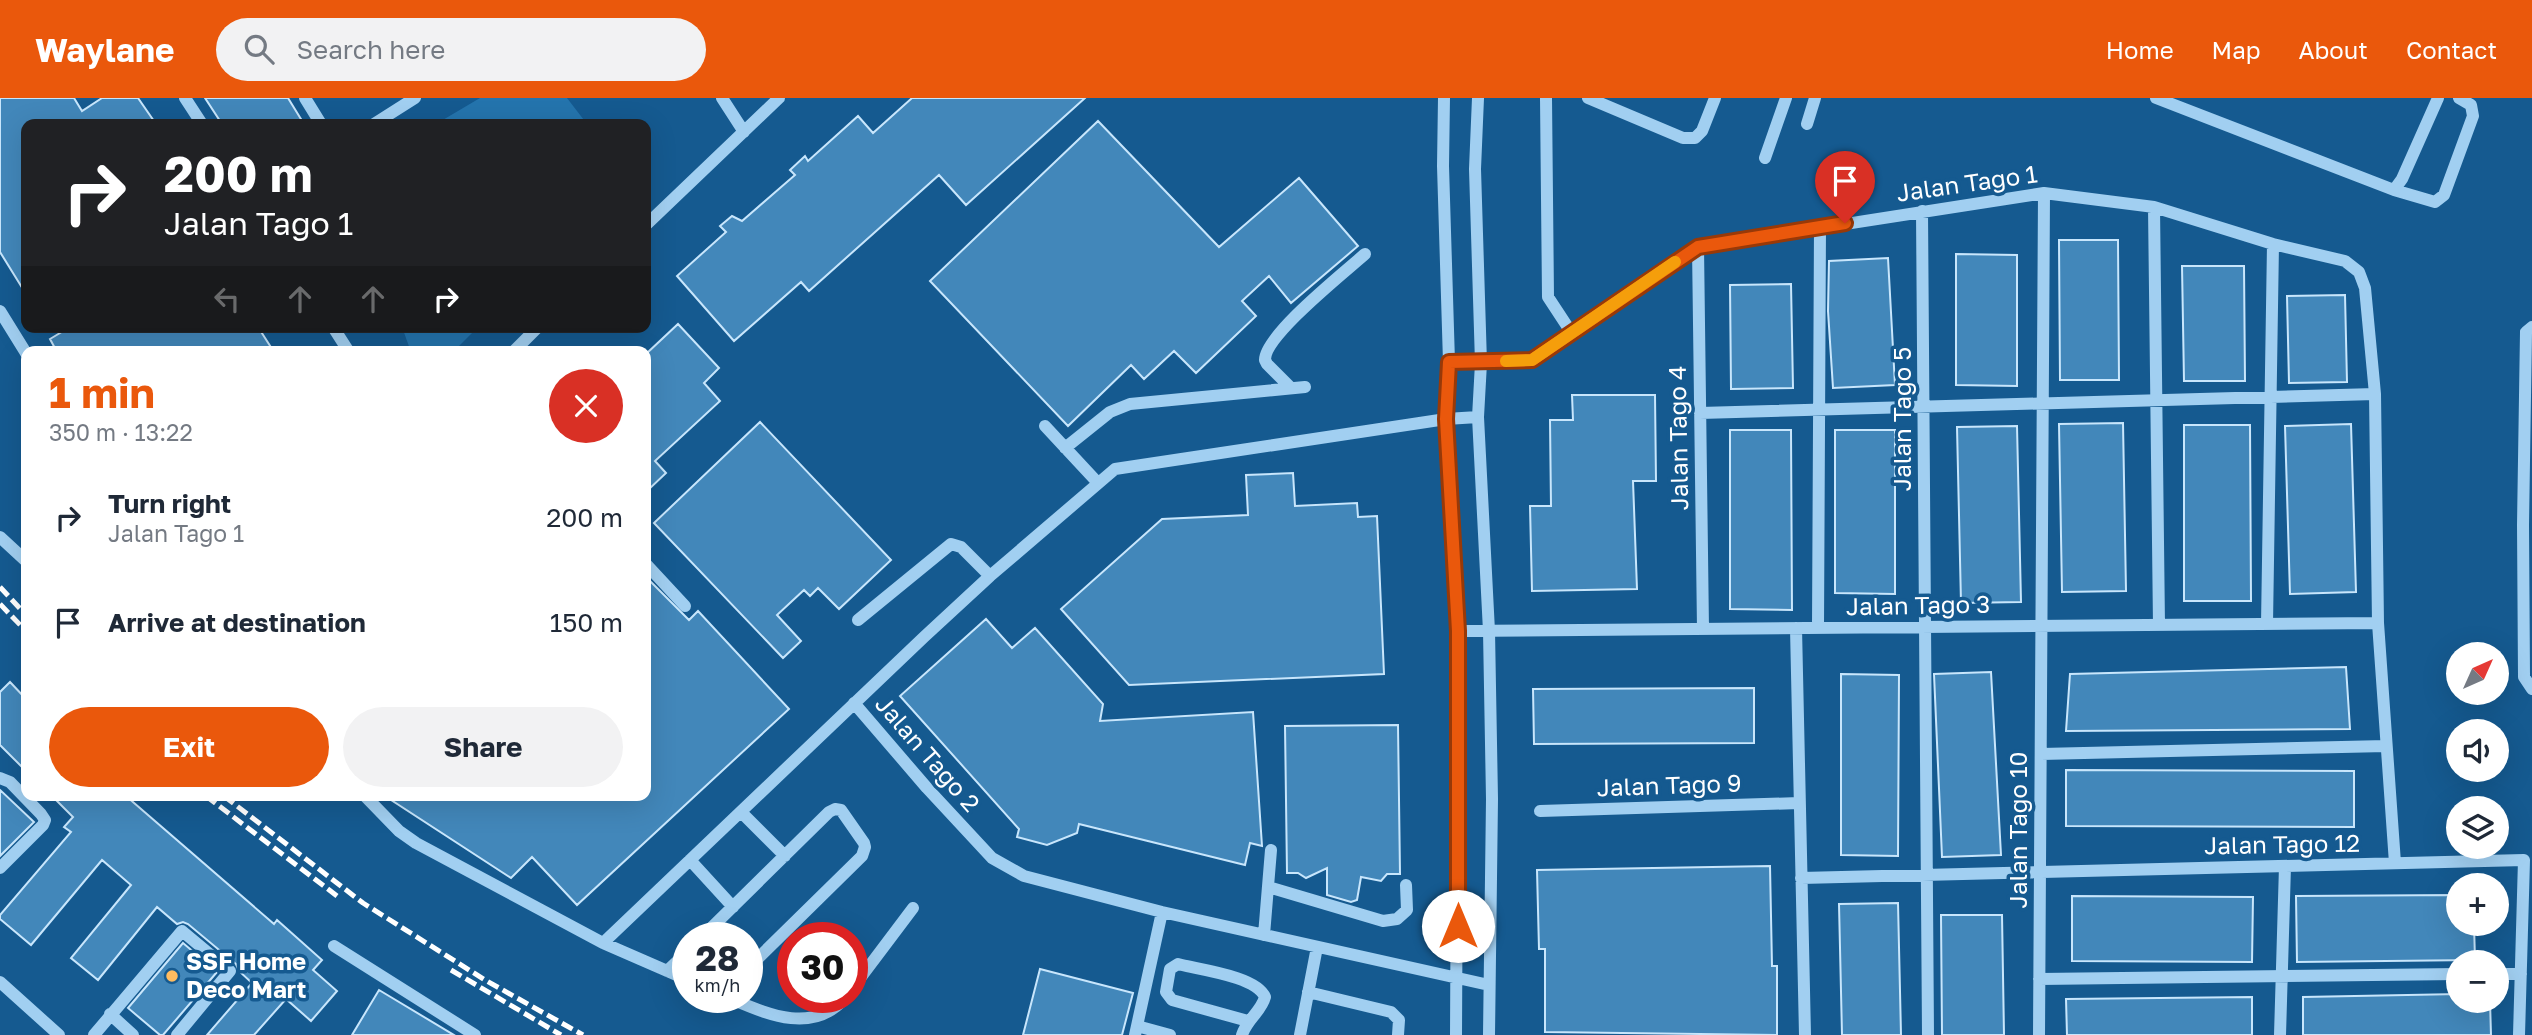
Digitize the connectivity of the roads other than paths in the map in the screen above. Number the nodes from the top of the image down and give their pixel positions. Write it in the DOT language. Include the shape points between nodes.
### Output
graph roads {
  1 [pos="185,98"];
  2 [pos="305,98"];
  3 [pos="415,98"];
  4 [pos="722,98"];
  5 [pos="779,98"];
  6 [pos="1444,98"];
  7 [pos="1478,98"];
  8 [pos="1546,98"];
  9 [pos="1588,98"];
  10 [pos="1715,98"];
  11 [pos="1786,98"];
  12 [pos="1815,98"];
  13 [pos="2156,98"];
  14 [pos="2438,98"];
  15 [pos="2459,98"];
  16 [pos="199,119"];
  17 [pos="318,119"];
  18 [pos="382,119"];
  19 [pos="1807,124"];
  20 [pos="744,132"];
  21 [pos="1765,158"];
  22 [pos="2394,190"];
  23 [pos="2044,192"];
  24 [pos="2154,207"];
  25 [pos="1922,211"];
  26 [pos="651,220"];
  27 [pos="1820,227"];
  28 [pos="2273,244"];
  29 [pos="1698,247"];
  30 [pos="1365,254"];
  31 [pos="0,311"];
  32 [pos="2531,327"];
  33 [pos="1571,332"];
  34 [pos="532,333"];
  35 [pos="22,346"];
  36 [pos="519,346"];
  37 [pos="1449,362"];
  38 [pos="1481,362"];
  39 [pos="1305,387"];
  40 [pos="1291,388"];
  41 [pos="2375,394"];
  42 [pos="2270,397"];
  43 [pos="2156,400"];
  44 [pos="2043,403"];
  45 [pos="1924,407"];
  46 [pos="1819,410"];
  47 [pos="1700,413"];
  48 [pos="1478,417"];
  49 [pos="1446,419"];
  50 [pos="1045,426"];
  51 [pos="1065,448"];
  52 [pos="1098,483"];
  53 [pos="2528,525"];
  54 [pos="0,537"];
  55 [pos="21,556"];
  56 [pos="651,569"];
  57 [pos="990,576"];
  58 [pos="685,606"];
  59 [pos="858,620"];
  60 [pos="2378,623"];
  61 [pos="2267,624"];
  62 [pos="2159,625"];
  63 [pos="2041,626"];
  64 [pos="1925,627"];
  65 [pos="1796,628"];
  66 [pos="1818,628"];
  67 [pos="1703,629"];
  68 [pos="1458,631"];
  69 [pos="1489,631"];
  70 [pos="2531,689"];
  71 [pos="854,703"];
  72 [pos="2386,746"];
  73 [pos="2041,754"];
  74 [pos="0,778"];
  75 [pos="21,794"];
  76 [pos="28,801"];
  77 [pos="370,801"];
  78 [pos="1800,803"];
  79 [pos="1540,811"];
  80 [pos="741,812"];
  81 [pos="1271,850"];
  82 [pos="785,856"];
  83 [pos="691,860"];
  84 [pos="2395,863"];
  85 [pos="2286,866"];
  86 [pos="0,868"];
  87 [pos="2040,872"];
  88 [pos="1927,875"];
  89 [pos="1801,878"];
  90 [pos="1406,885"];
  91 [pos="1268,887"];
  92 [pos="2528,896"];
  93 [pos="733,907"];
  94 [pos="913,908"];
  95 [pos="1162,912"];
  96 [pos="718,922"];
  97 [pos="1264,935"];
  98 [pos="603,943"];
  99 [pos="334,946"];
  100 [pos="1317,947"];
  101 [pos="763,953"];
  102 [pos="672,966"];
  103 [pos="868,968"];
  104 [pos="667,971"];
  105 [pos="672,973"];
  106 [pos="2446,974"];
  107 [pos="2509,974"];
  108 [pos="2521,974"];
  109 [pos="2282,976"];
  110 [pos="1458,979"];
  111 [pos="2039,979"];
  112 [pos="0,982"];
  113 [pos="1489,985"];
  114 [pos="1308,992"];
  115 [pos="763,1012"];
  116 [pos="826,1013"];
  117 [pos="110,1014"];
  118 [pos="1248,1021"];
  119 [pos="1136,1030"];
  120 [pos="59,1035"];
  121 [pos="94,1035"];
  122 [pos="133,1035"];
  123 [pos="177,1035"];
  124 [pos="475,1035"];
  125 [pos="1170,1035"];
  126 [pos="1242,1035"];
  127 [pos="1300,1035"];
  128 [pos="1398,1035"];
  129 [pos="1456,1035"];
  130 [pos="1489,1035"];
  131 [pos="1805,1035"];
  132 [pos="1928,1035"];
  133 [pos="2039,1035"];
  134 [pos="2280,1035"];
  135 [pos="2519,1035"];
  1 -- 16 [label="street"];
  2 -- 17 [label="street"];
  3 -- 18 [label="street"];
  4 -- 20 [label="street"];
  5 -- 20 [label="street"];
  6 -- 37 [label="street"];
  7 -- 38 [label="street" via="1475,224"];
  8 -- 33 [label="street" via="1548,297"];
  9 -- 10 [label="street" via="1683,138 1695,138 1703,131"];
  11 -- 21 [label="street"];
  12 -- 19 [label="street"];
  13 -- 22 [label="street"];
  14 -- 22 [label="street"];
  15 -- 22 [label="street" via="2471,105 2473,116 2441,199 2430,201"];
  20 -- 26 [label="street"];
  23 -- 24 [label="street, Jalan Tago 1"];
  23 -- 25 [label="street, Jalan Tago 1"];
  23 -- 44 [label="street, Jalan Tago 10"];
  24 -- 28 [label="street, Jalan Tago 1"];
  24 -- 43 [label="street"];
  25 -- 27 [label="street, Jalan Tago 1"];
  25 -- 45 [label="street, Jalan Tago 5"];
  27 -- 29 [label="street, Jalan Tago 1"];
  27 -- 46 [label="street"];
  28 -- 41 [label="street, Jalan Tago 1" via="2345,261 2359,272 2365,288"];
  28 -- 42 [label="street"];
  29 -- 33 [label="street, Jalan Tago 1"];
  29 -- 47 [label="street, Jalan Tago 4"];
  30 -- 40 [label="street" via="1291,320 1266,349 1267,364"];
  31 -- 35 [label="street"];
  32 -- 53 [label="street" via="2526,332"];
  33 -- 38 [label="street, Jalan Tago 1" via="1532,360"];
  34 -- 36 [label="street"];
  37 -- 38 [label="street, Jalan Tago 1"];
  37 -- 49 [label="street"];
  38 -- 48 [label="street"];
  39 -- 40 [label="street"];
  40 -- 51 [label="street" via="1130,404 1110,411"];
  41 -- 42 [label="street"];
  41 -- 60 [label="street"];
  42 -- 43 [label="street"];
  42 -- 61 [label="street"];
  43 -- 44 [label="street"];
  43 -- 62 [label="street"];
  44 -- 45 [label="street"];
  44 -- 63 [label="street, Jalan Tago 10"];
  45 -- 46 [label="street"];
  45 -- 64 [label="street, Jalan Tago 5"];
  46 -- 47 [label="street"];
  46 -- 66 [label="street"];
  47 -- 67 [label="street, Jalan Tago 4"];
  48 -- 49 [label="street, Jalan Tago 2"];
  48 -- 69 [label="street"];
  49 -- 52 [label="street, Jalan Tago 2" via="1115,469"];
  49 -- 68 [label="street"];
  50 -- 51 [label="street"];
  51 -- 52 [label="street"];
  52 -- 57 [label="street, Jalan Tago 2"];
  53 -- 70 [label="street" via="2524,677"];
  54 -- 55 [label="street"];
  56 -- 58 [label="street"];
  57 -- 59 [label="street" via="961,547 951,544"];
  57 -- 71 [label="street, Jalan Tago 2"];
  60 -- 61 [label="street, Jalan Tago 3"];
  60 -- 72 [label="street"];
  61 -- 62 [label="street, Jalan Tago 3"];
  62 -- 63 [label="street, Jalan Tago 3"];
  63 -- 64 [label="street, Jalan Tago 3"];
  63 -- 73 [label="street, Jalan Tago 10"];
  64 -- 66 [label="street, Jalan Tago 3"];
  64 -- 88 [label="street, Jalan Tago 5"];
  65 -- 66 [label="street, Jalan Tago 3"];
  65 -- 67 [label="street, Jalan Tago 3"];
  65 -- 78 [label="street"];
  67 -- 69 [label="street, Jalan Tago 3"];
  68 -- 69 [label="street, Jalan Tago 3"];
  68 -- 110 [label="street"];
  69 -- 113 [label="street"];
  71 -- 80 [label="street"];
  71 -- 95 [label="street, Jalan Tago 2" via="992,858 1024,876"];
  72 -- 73 [label="street"];
  72 -- 84 [label="street"];
  73 -- 87 [label="street, Jalan Tago 10"];
  74 -- 75 [label="street"];
  76 -- 86 [label="street" via="45,820 44,825"];
  77 -- 98 [label="street" via="416,843"];
  78 -- 79 [label="street, Jalan Tago 9"];
  78 -- 89 [label="street"];
  80 -- 82 [label="street"];
  80 -- 83 [label="street"];
  81 -- 91 [label="street"];
  82 -- 93 [label="street"];
  82 -- 101 [label="street" via="835,810 846,815 865,847 862,856"];
  83 -- 93 [label="street"];
  83 -- 98 [label="street"];
  84 -- 85 [label="street, Jalan Tago 12"];
  84 -- 92 [label="street, Jalan Tago 12" via="2524,860"];
  85 -- 87 [label="street, Jalan Tago 12"];
  85 -- 109 [label="street"];
  87 -- 88 [label="street, Jalan Tago 12"];
  87 -- 111 [label="street, Jalan Tago 10"];
  88 -- 89 [label="street, Jalan Tago 12"];
  88 -- 132 [label="street, Jalan Tago 5"];
  89 -- 131 [label="street"];
  90 -- 91 [label="street" via="1407,910 1391,921"];
  91 -- 97 [label="street"];
  92 -- 108 [label="street"];
  93 -- 96 [label="street"];
  94 -- 103 [label="street"];
  95 -- 97 [label="street, Jalan Tago 2"];
  95 -- 119 [label="street"];
  97 -- 100 [label="street, Jalan Tago 2"];
  98 -- 104 [label="street"];
  99 -- 124 [label="street"];
  100 -- 110 [label="street, Jalan Tago 2"];
  100 -- 114 [label="street"];
  102 -- 104 [label="street"];
  104 -- 105 [label="street"];
  106 -- 109 [label="street"];
  107 -- 108 [label="street"];
  108 -- 135 [label="street"];
  109 -- 111 [label="street"];
  109 -- 134 [label="street"];
  110 -- 113 [label="street, Jalan Tago 2"];
  110 -- 129 [label="street"];
  111 -- 133 [label="street, Jalan Tago 10"];
  112 -- 120 [label="street"];
  113 -- 130 [label="street"];
  114 -- 127 [label="street"];
  114 -- 128 [label="street" via="1391,1012 1399,1020"];
  115 -- 116 [label="street" via="811,1019"];
  117 -- 121 [label="street"];
  117 -- 122 [label="street"];
  117 -- 123 [label="street" via="181,931 230,971"];
  118 -- 118 [label="street" via="1263,1006 1265,997 1254,984 1182,965 1170,969 1166,992 1172,1000"];
  118 -- 126 [label="street"];
  119 -- 125 [label="street"];
}
